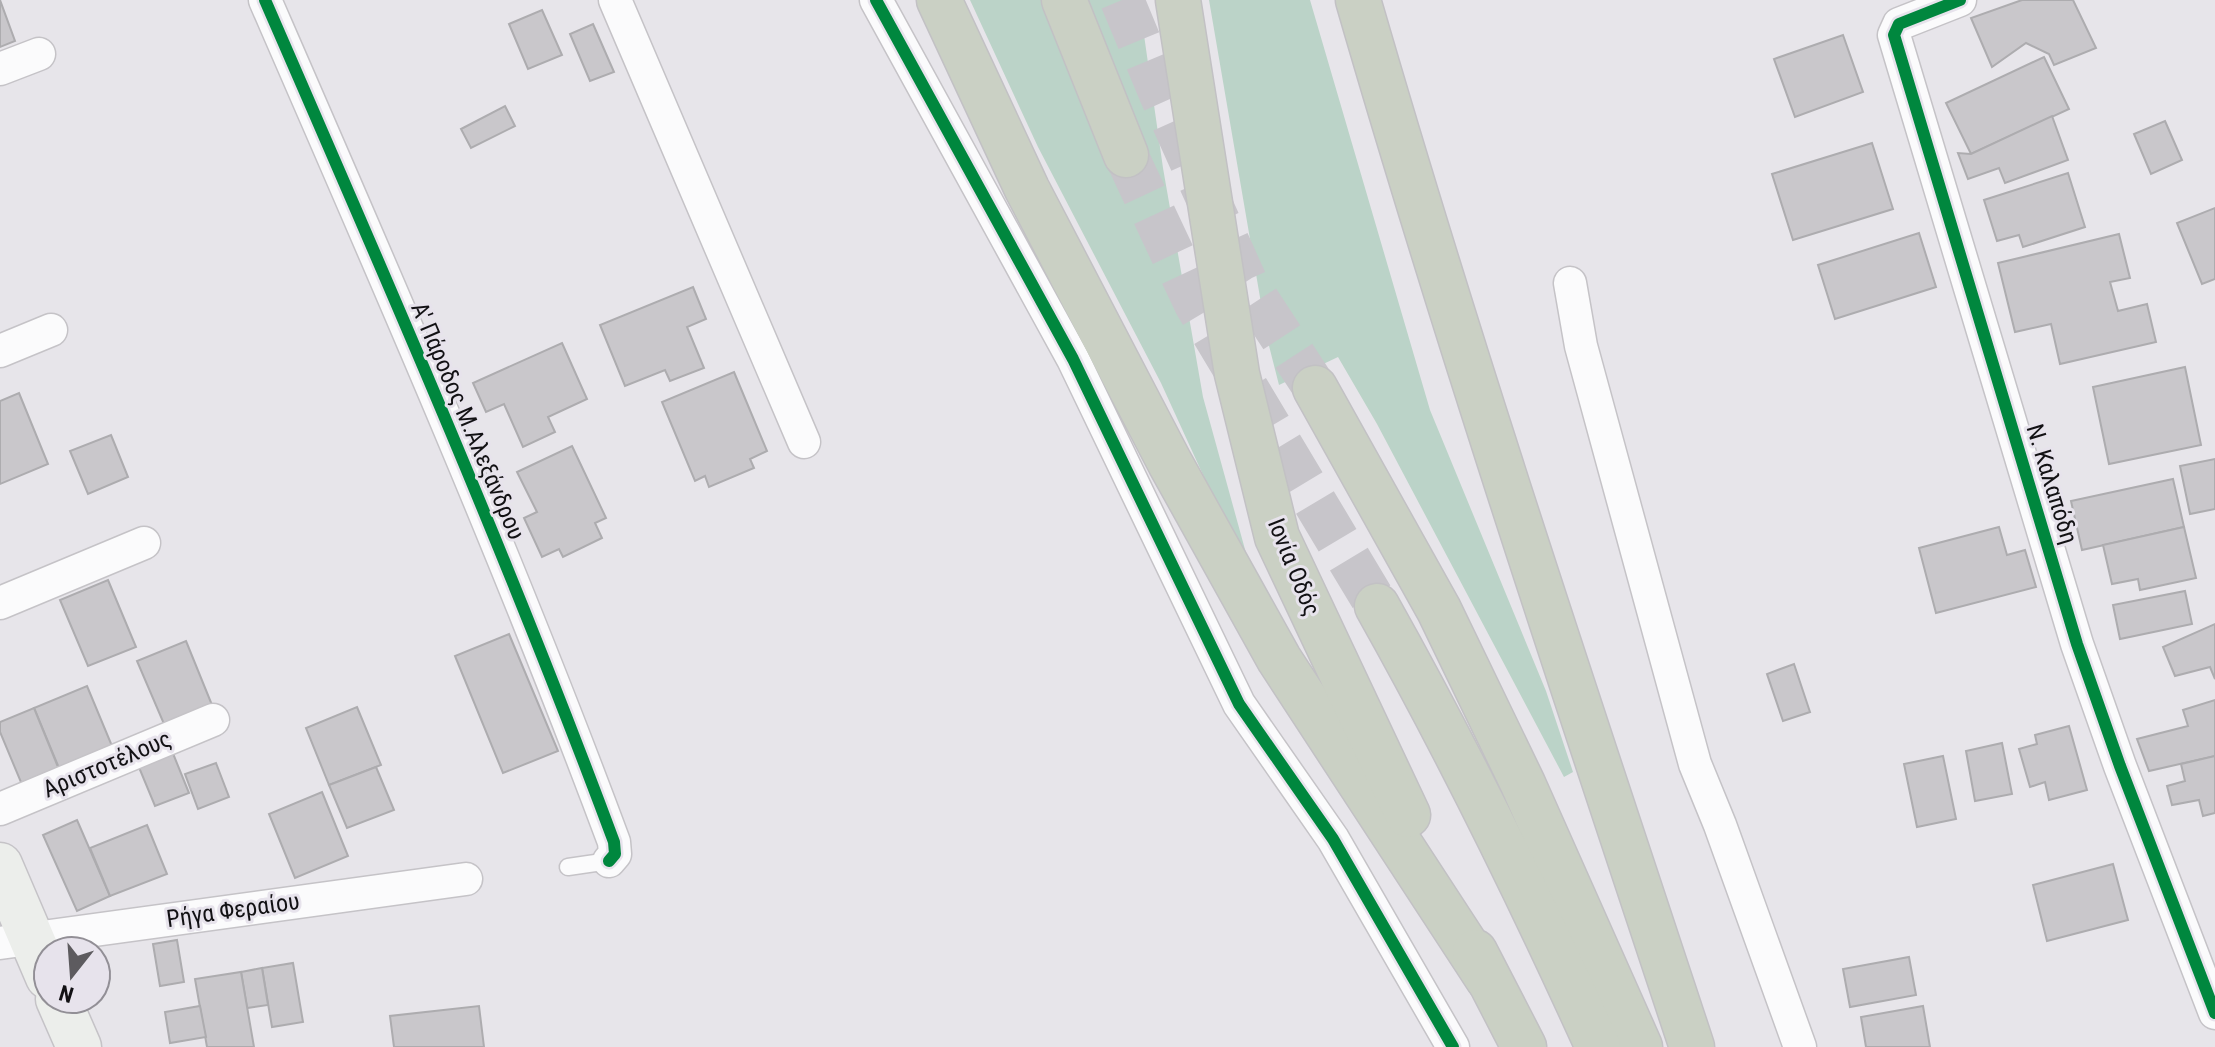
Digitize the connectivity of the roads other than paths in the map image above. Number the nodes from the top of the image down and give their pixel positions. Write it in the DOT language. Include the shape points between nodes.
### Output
graph roads {
  1 [pos="265,0"];
  2 [pos="615,0"];
  3 [pos="876,0"];
  4 [pos="939,0"];
  5 [pos="1064,0"];
  6 [pos="1178,0"];
  7 [pos="1358,0"];
  8 [pos="1960,0"];
  9 [pos="39,54"];
  10 [pos="0,69"];
  11 [pos="1126,155"];
  12 [pos="1570,283"];
  13 [pos="51,330"];
  14 [pos="0,351"];
  15 [pos="1315,388"];
  16 [pos="804,442"];
  17 [pos="144,543"];
  18 [pos="0,603"];
  19 [pos="1377,606"];
  20 [pos="213,720"];
  21 [pos="0,809"];
  22 [pos="609,861"];
  23 [pos="0,865"];
  24 [pos="568,867"];
  25 [pos="466,879"];
  26 [pos="15,940"];
  27 [pos="32,959"];
  28 [pos="1488,979"];
  29 [pos="2215,1013"];
  30 [pos="65,1015"];
  31 [pos="79,1047"];
  32 [pos="1453,1047"];
  33 [pos="1524,1047"];
  34 [pos="1598,1047"];
  35 [pos="1640,1047"];
  36 [pos="1692,1047"];
  37 [pos="1800,1047"];
  1 -- 22 [label="street, Α' Πάροδος Μ.Αλεξάνδρου" via="571,727 614,842 615,854"];
  2 -- 16 [label="street"];
  3 -- 32 [label="street" via="1073,359 1239,704 1333,839"];
  4 -- 28 [label="highway" via="1027,189 1279,659"];
  5 -- 11 [label="highway"];
  6 -- 28 [label="highway, Ιονία Οδός" via="1237,374 1277,537"];
  7 -- 36 [label="highway" via="1412,187"];
  8 -- 29 [label="street, Ν. Καλαπόδη" via="1899,24 1894,35 2077,644"];
  9 -- 10 [label="street"];
  12 -- 37 [label="street" via="1581,346 1695,764"];
  13 -- 14 [label="street"];
  15 -- 35 [label="highway" via="1439,610"];
  17 -- 18 [label="street"];
  19 -- 34 [label="highway" via="1502,840"];
  20 -- 21 [label="street, Αριστοτέλους"];
  22 -- 24 [label="lane"];
  23 -- 26 [label="main road"];
  25 -- 26 [label="street, Ρήγα Φεραίου"];
  26 -- 27 [label="main road"];
  28 -- 33 [label="highway, Ιονία Οδός"];
  30 -- 31 [label="main road"];
}
